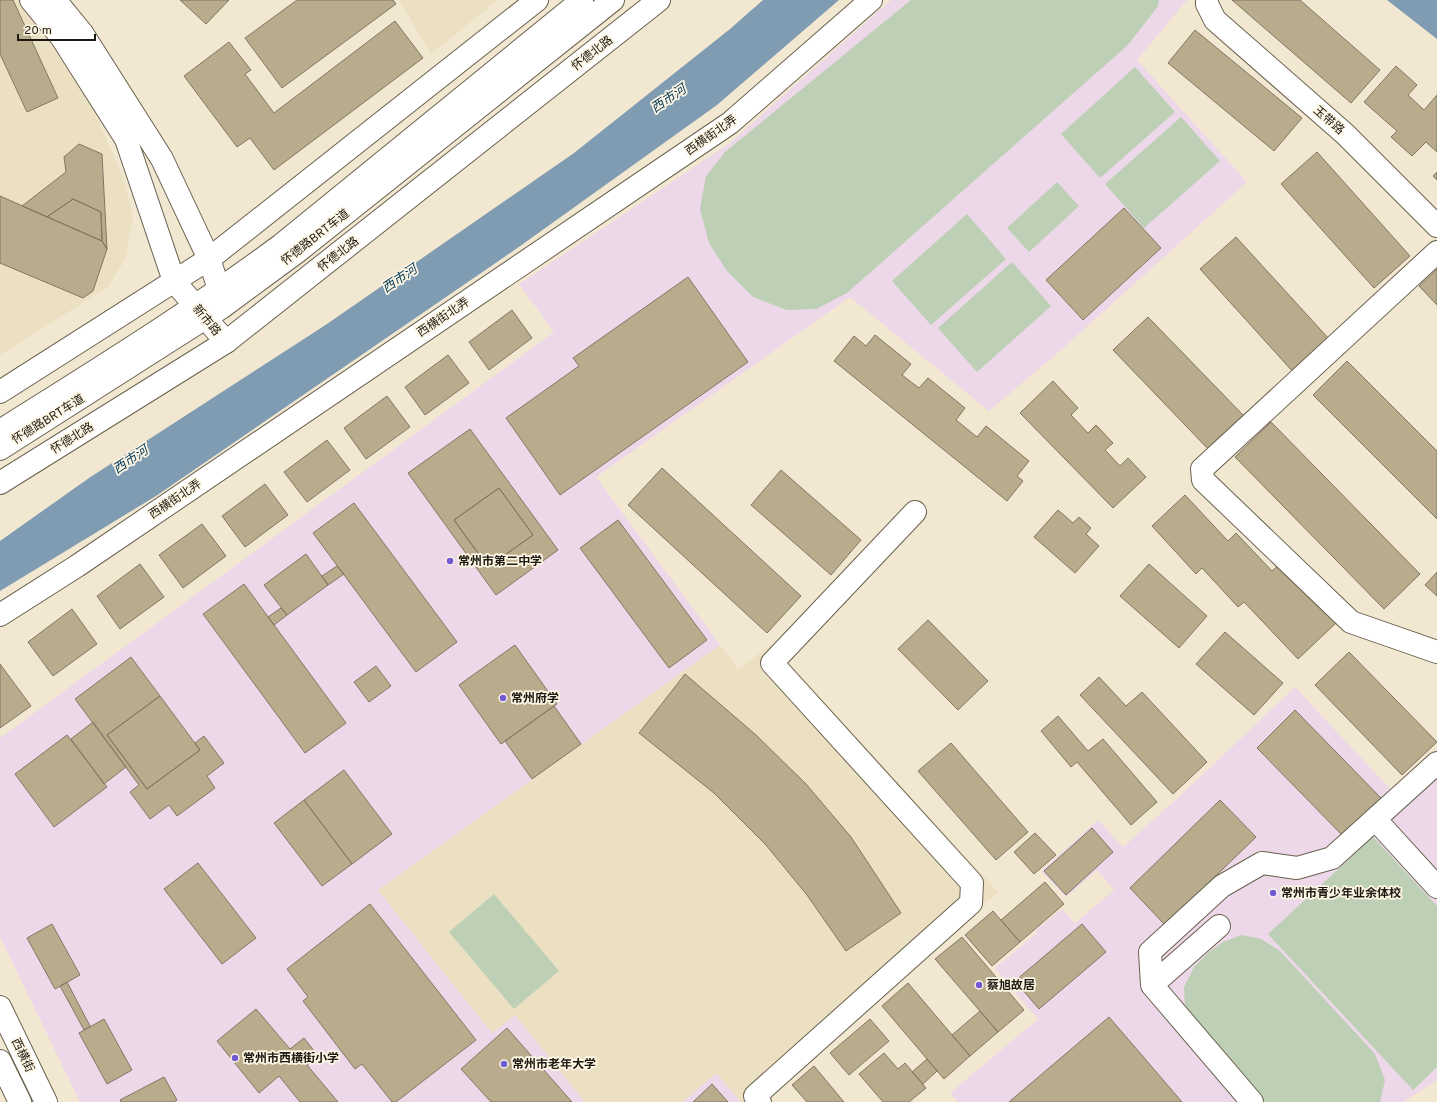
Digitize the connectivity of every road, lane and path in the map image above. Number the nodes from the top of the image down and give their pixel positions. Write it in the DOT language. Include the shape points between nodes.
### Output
graph roads {
  1 [pos="31,0"];
  2 [pos="55,0"];
  3 [pos="537,0"];
  4 [pos="582,0"];
  5 [pos="613,0"];
  6 [pos="659,0"];
  7 [pos="871,0"];
  8 [pos="1207,0"];
  9 [pos="1437,226"];
  10 [pos="1437,252"];
  11 [pos="209,259"];
  12 [pos="174,281"];
  13 [pos="210,305"];
  14 [pos="226,342"];
  15 [pos="0,392"];
  16 [pos="0,431"];
  17 [pos="0,449"];
  18 [pos="0,483"];
  19 [pos="915,512"];
  20 [pos="0,615"];
  21 [pos="1437,652"];
  22 [pos="1437,763"];
  23 [pos="1375,819"];
  24 [pos="1437,887"];
  25 [pos="1219,926"];
  26 [pos="1152,985"];
  27 [pos="0,1008"];
  28 [pos="0,1061"];
  29 [pos="13,1098"];
  30 [pos="46,1102"];
  31 [pos="760,1102"];
  32 [pos="1252,1102"];
  1 -- 12 [label="street, 新市路" via="62,38 126,139"];
  2 -- 11 [label="street, 新市路" via="82,33 162,159"];
  3 -- 11 [label="street"];
  4 -- 13 [label="street, 怀德路BRT车道"];
  5 -- 13 [label="street, 怀德路BRT车道" via="297,252"];
  6 -- 14 [label="street, 怀德北路"];
  7 -- 20 [label="street, 西横街北弄" via="730,123 84,561"];
  8 -- 9 [label="street, 玉带路" via="1215,20 1345,134"];
  10 -- 21 [label="street" via="1202,469 1203,480 1351,622"];
  11 -- 12 [label="street"];
  11 -- 13 [label="street, 新市路"];
  12 -- 13 [label="street, 新市路"];
  12 -- 15 [label="street"];
  13 -- 14 [label="street, 新市路"];
  13 -- 16 [label="street, 怀德路BRT车道"];
  13 -- 17 [label="street, 怀德路BRT车道"];
  14 -- 18 [label="street, 怀德北路"];
  19 -- 31 [label="street" via="772,663 972,883 971,903 755,1096"];
  22 -- 23 [label="street"];
  23 -- 24 [label="street"];
  23 -- 26 [label="street" via="1332,858 1298,868 1262,864 1222,886 1150,952"];
  25 -- 26 [label="street"];
  26 -- 32 [label="street"];
  27 -- 30 [label="street, 西横街"];
  28 -- 29 [label="street, 西横街"];
}
